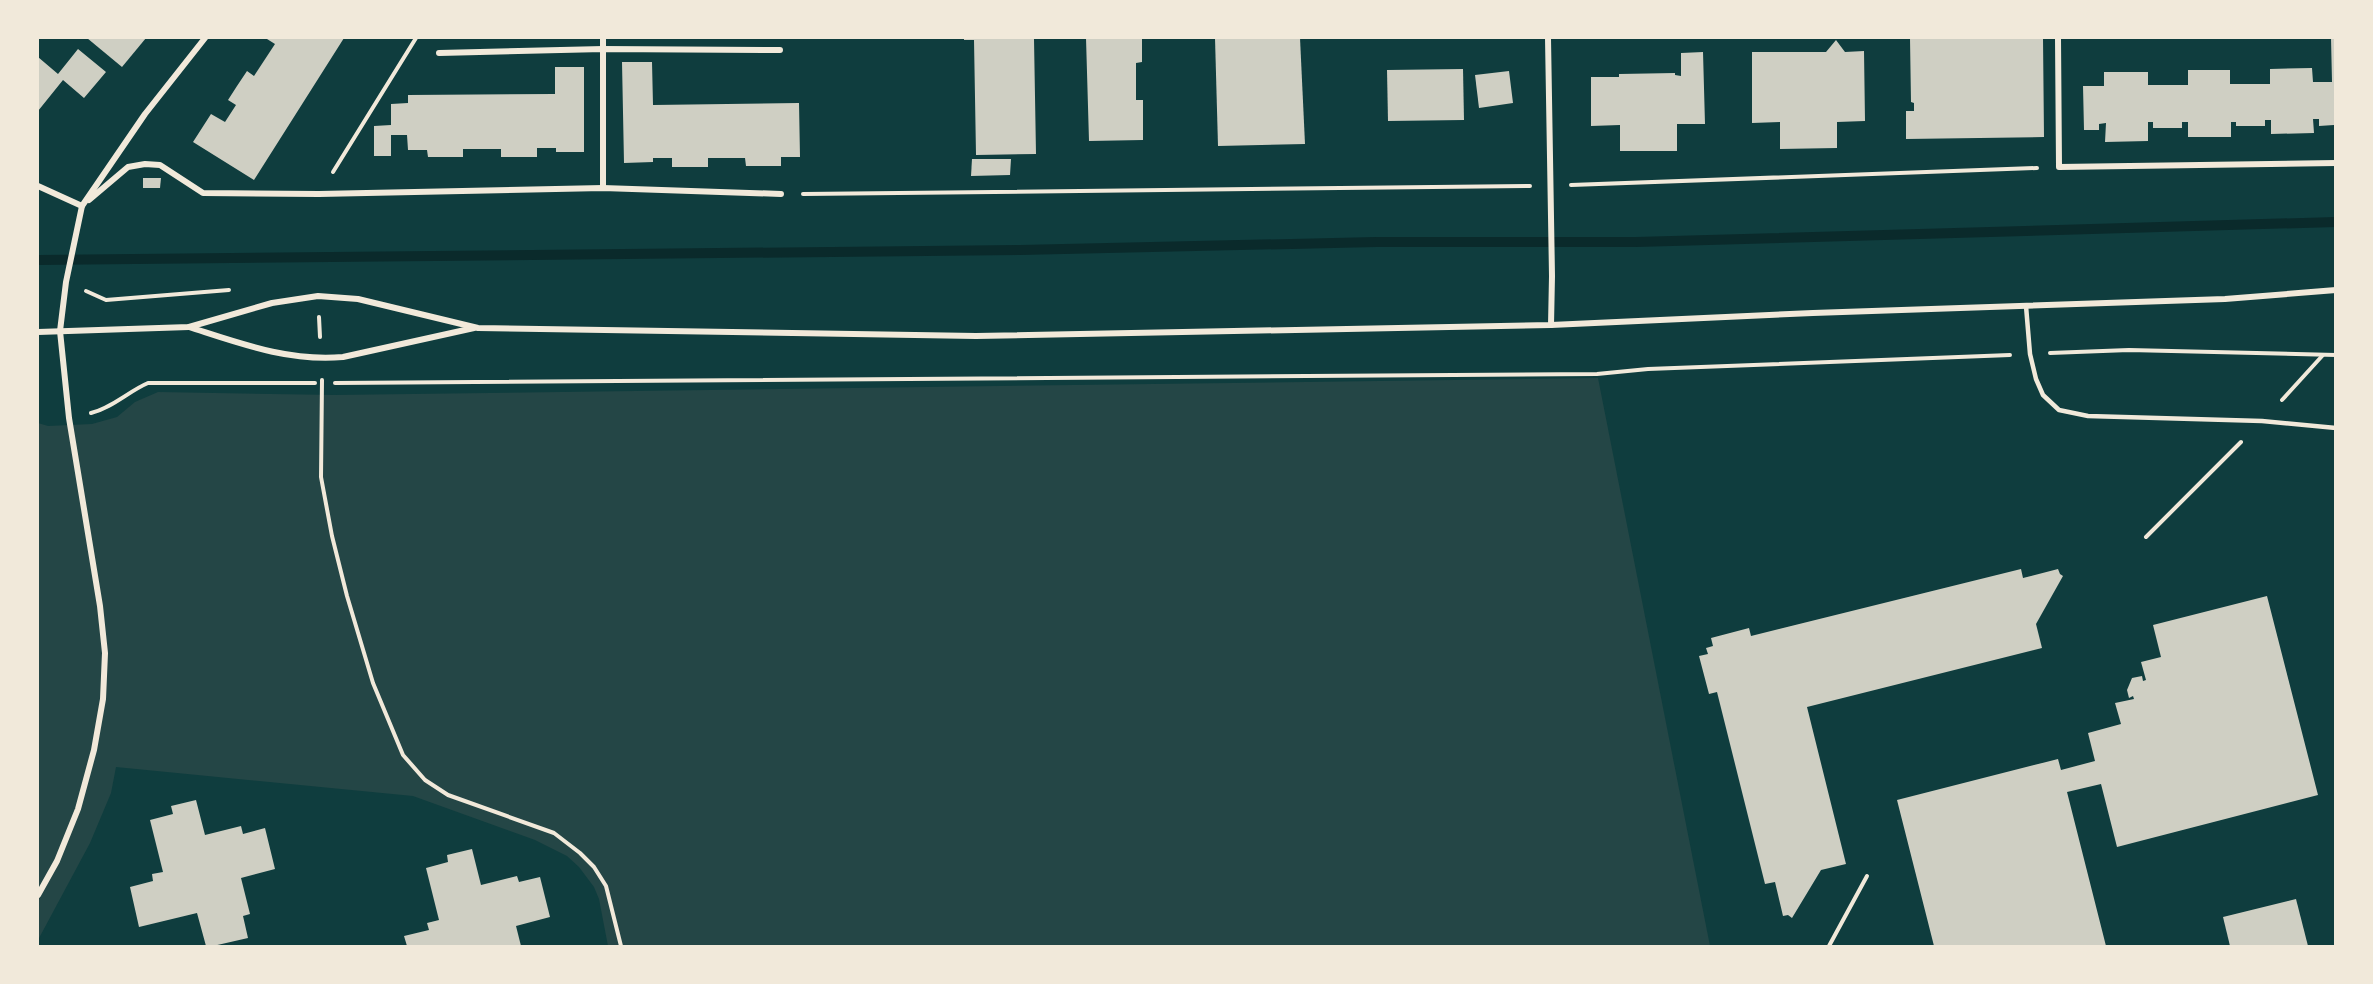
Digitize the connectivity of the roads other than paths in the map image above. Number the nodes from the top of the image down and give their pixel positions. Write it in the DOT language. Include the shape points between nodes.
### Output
graph roads {
  1 [pos="205,38"];
  2 [pos="603,38"];
  3 [pos="1548,38"];
  4 [pos="2058,38"];
  5 [pos="603,49"];
  6 [pos="780,50"];
  7 [pos="439,53"];
  8 [pos="2336,163"];
  9 [pos="38,186"];
  10 [pos="603,188"];
  11 [pos="781,194"];
  12 [pos="82,206"];
  13 [pos="2336,290"];
  14 [pos="2026,306"];
  15 [pos="1551,325"];
  16 [pos="189,327"];
  17 [pos="478,328"];
  18 [pos="38,332"];
  19 [pos="60,332"];
  20 [pos="2336,428"];
  21 [pos="38,895"];
  1 -- 12 [label="street"];
  2 -- 5 [label="street"];
  3 -- 15 [label="street"];
  4 -- 8 [label="street" via="2059,167"];
  5 -- 6 [label="street"];
  5 -- 7 [label="street"];
  5 -- 10 [label="street"];
  9 -- 12 [label="street"];
  10 -- 11 [label="street"];
  10 -- 12 [label="street" via="203,193 160,165 145,164 128,167"];
  12 -- 19 [label="street"];
  13 -- 14 [label="street" via="2225,299"];
  14 -- 15 [label="street"];
  14 -- 20 [label="lane" via="2036,379 2043,395 2059,410 2088,416 2262,421"];
  15 -- 17 [label="street" via="976,336"];
  16 -- 17 [label="street" via="272,303 318,296 358,299"];
  16 -- 17 [label="street" via="259,350 321,359"];
  16 -- 19 [label="street"];
  18 -- 19 [label="street"];
  19 -- 21 [label="street" via="69,418 105,653 103,699 78,809"];
}
